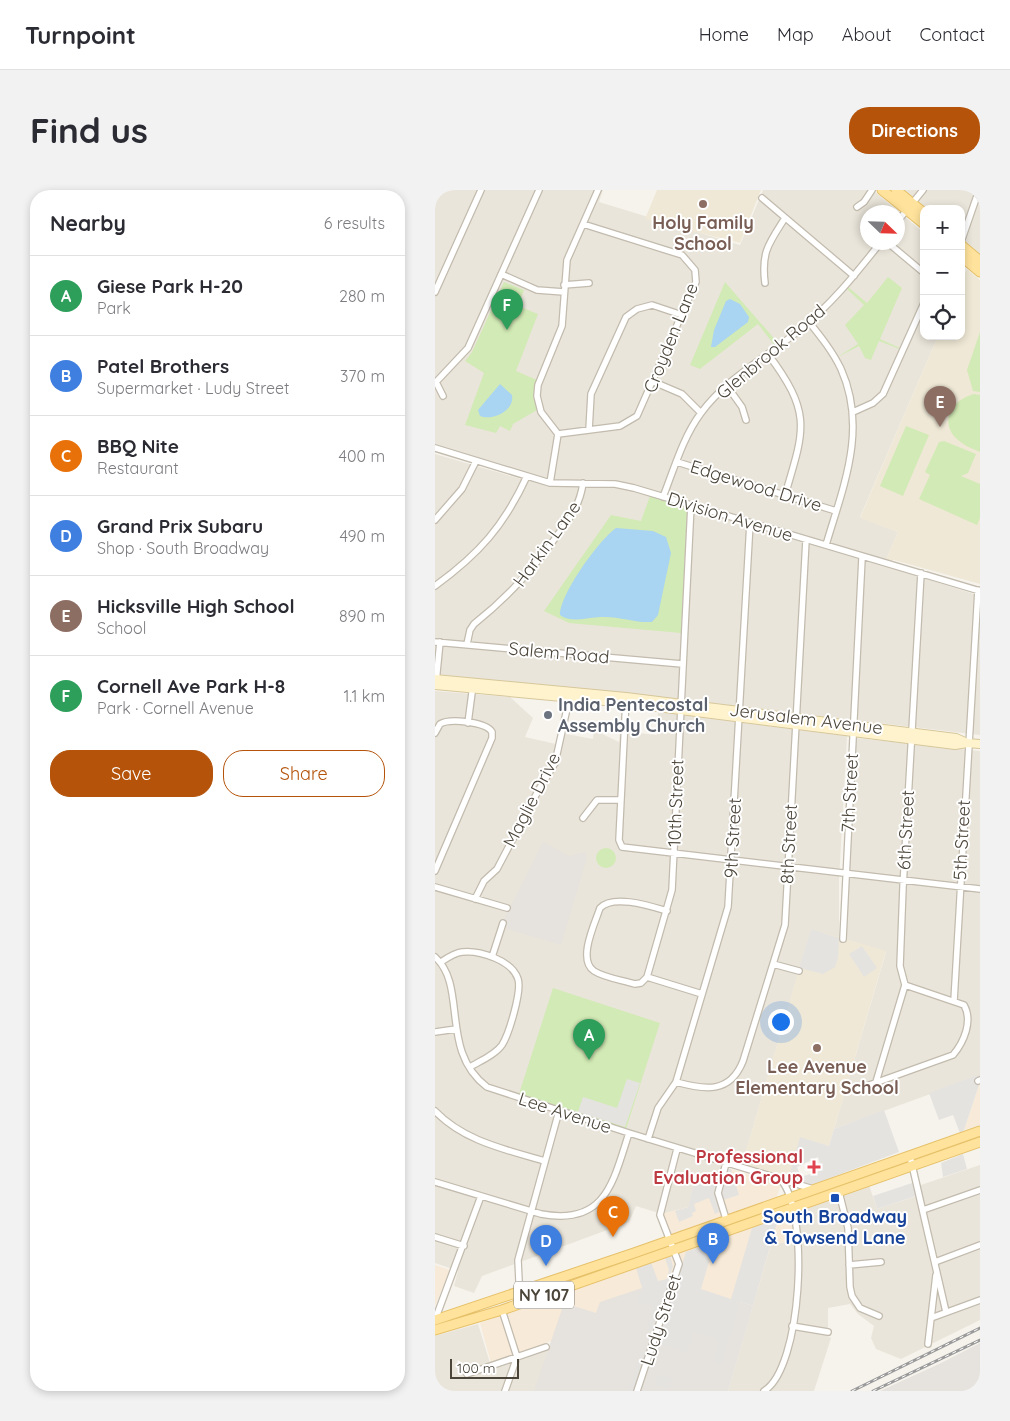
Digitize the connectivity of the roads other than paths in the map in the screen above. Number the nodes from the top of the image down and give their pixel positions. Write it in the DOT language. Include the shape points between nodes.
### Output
graph roads {
  1 [pos="481,190"];
  2 [pos="539,190"];
  3 [pos="598,190"];
  4 [pos="872,190"];
  5 [pos="882,190"];
  6 [pos="896,190"];
  7 [pos="923,190"];
  8 [pos="979,190"];
  9 [pos="762,198"];
  10 [pos="857,207"];
  11 [pos="910,207"];
  12 [pos="920,212"];
  13 [pos="905,213"];
  14 [pos="785,218"];
  15 [pos="920,219"];
  16 [pos="583,224"];
  17 [pos="965,232"];
  18 [pos="965,248"];
  19 [pos="875,250"];
  20 [pos="897,250"];
  21 [pos="965,259"];
  22 [pos="980,261"];
  23 [pos="920,270"];
  24 [pos="980,272"];
  25 [pos="501,274"];
  26 [pos="854,276"];
  27 [pos="589,283"];
  28 [pos="765,283"];
  29 [pos="564,285"];
  30 [pos="435,292"];
  31 [pos="564,292"];
  32 [pos="920,312"];
  33 [pos="683,315"];
  34 [pos="809,322"];
  35 [pos="768,354"];
  36 [pos="435,382"];
  37 [pos="654,382"];
  38 [pos="727,386"];
  39 [pos="443,396"];
  40 [pos="853,412"];
  41 [pos="701,413"];
  42 [pos="746,420"];
  43 [pos="589,430"];
  44 [pos="558,434"];
  45 [pos="435,448"];
  46 [pos="476,461"];
  47 [pos="677,462"];
  48 [pos="527,476"];
  49 [pos="550,483"];
  50 [pos="583,483"];
  51 [pos="785,495"];
  52 [pos="663,497"];
  53 [pos="691,505"];
  54 [pos="836,511"];
  55 [pos="435,520"];
  56 [pos="751,523"];
  57 [pos="806,540"];
  58 [pos="826,545"];
  59 [pos="862,558"];
  60 [pos="921,573"];
  61 [pos="435,586"];
  62 [pos="979,591"];
  63 [pos="437,642"];
  64 [pos="467,644"];
  65 [pos="682,664"];
  66 [pos="436,682"];
  67 [pos="473,686"];
  68 [pos="571,695"];
  69 [pos="626,700"];
  70 [pos="680,707"];
  71 [pos="739,714"];
  72 [pos="796,722"];
  73 [pos="468,723"];
  74 [pos="853,729"];
  75 [pos="435,733"];
  76 [pos="912,736"];
  77 [pos="967,743"];
  78 [pos="980,744"];
  79 [pos="620,800"];
  80 [pos="583,818"];
  81 [pos="674,854"];
  82 [pos="731,861"];
  83 [pos="788,867"];
  84 [pos="435,871"];
  85 [pos="846,874"];
  86 [pos="903,880"];
  87 [pos="435,886"];
  88 [pos="959,886"];
  89 [pos="980,889"];
  90 [pos="475,899"];
  91 [pos="507,908"];
  92 [pos="667,911"];
  93 [pos="503,923"];
  94 [pos="843,939"];
  95 [pos="435,957"];
  96 [pos="492,958"];
  97 [pos="441,962"];
  98 [pos="773,964"];
  99 [pos="799,971"];
  100 [pos="647,977"];
  101 [pos="905,985"];
  102 [pos="702,994"];
  103 [pos="954,1001"];
  104 [pos="456,1030"];
  105 [pos="435,1032"];
  106 [pos="470,1067"];
  107 [pos="676,1082"];
  108 [pos="876,1082"];
  109 [pos="848,1087"];
  110 [pos="435,1111"];
  111 [pos="559,1111"];
  112 [pos="980,1131"];
  113 [pos="629,1133"];
  114 [pos="648,1139"];
  115 [pos="980,1142"];
  116 [pos="677,1149"];
  117 [pos="910,1156"];
  118 [pos="544,1161"];
  119 [pos="726,1163"];
  120 [pos="913,1166"];
  121 [pos="781,1180"];
  122 [pos="435,1182"];
  123 [pos="815,1190"];
  124 [pos="980,1190"];
  125 [pos="839,1192"];
  126 [pos="481,1196"];
  127 [pos="789,1198"];
  128 [pos="793,1208"];
  129 [pos="923,1210"];
  130 [pos="531,1211"];
  131 [pos="726,1219"];
  132 [pos="435,1237"];
  133 [pos="672,1245"];
  134 [pos="980,1245"];
  135 [pos="464,1246"];
  136 [pos="881,1262"];
  137 [pos="935,1262"];
  138 [pos="849,1265"];
  139 [pos="937,1271"];
  140 [pos="523,1292"];
  141 [pos="980,1300"];
  142 [pos="502,1310"];
  143 [pos="946,1312"];
  144 [pos="879,1316"];
  145 [pos="931,1317"];
  146 [pos="435,1320"];
  147 [pos="792,1326"];
  148 [pos="435,1330"];
  149 [pos="828,1332"];
  150 [pos="928,1344"];
  151 [pos="546,1347"];
  152 [pos="517,1357"];
  153 [pos="467,1374"];
  154 [pos="505,1391"];
  155 [pos="637,1391"];
  156 [pos="764,1391"];
  1 -- 30 [label="street"];
  2 -- 25 [label="street"];
  3 -- 16 [label="street"];
  4 -- 10 [label="street"];
  5 -- 11 [label="main road"];
  6 -- 11 [label="main road"];
  7 -- 11 [label="street"];
  8 -- 17 [label="street"];
  9 -- 14 [label="street"];
  11 -- 12 [label="main road"];
  11 -- 13 [label="street"];
  11 -- 15 [label="main road"];
  14 -- 26 [label="street"];
  14 -- 28 [label="street" via="765,254"];
  16 -- 29 [label="street" via="567,260"];
  16 -- 33 [label="street, Croyden Lane" via="677,253 688,260 695,270 696,282"];
  18 -- 22 [label="main road"];
  19 -- 26 [label="street, Glenbrook Road"];
  20 -- 23 [label="street"];
  21 -- 24 [label="main road"];
  25 -- 31 [label="street" via="537,290"];
  25 -- 36 [label="street" via="468,348"];
  26 -- 34 [label="street, Glenbrook Road"];
  27 -- 29 [label="street"];
  29 -- 31 [label="street"];
  31 -- 44 [label="street" via="562,326 538,385 537,396 541,412"];
  32 -- 40 [label="street" via="883,394 873,403"];
  33 -- 37 [label="street, Croyden Lane"];
  33 -- 43 [label="street" via="652,305 637,309 626,317 591,394"];
  34 -- 35 [label="street, Glenbrook Road"];
  34 -- 40 [label="street" via="841,368"];
  35 -- 38 [label="street, Glenbrook Road"];
  35 -- 51 [label="street" via="792,389 801,415 800,447"];
  36 -- 39 [label="street"];
  37 -- 41 [label="street" via="682,394"];
  37 -- 43 [label="street, Croyden Lane" via="640,412 632,421"];
  38 -- 41 [label="street, Glenbrook Road"];
  38 -- 42 [label="street" via="742,407"];
  40 -- 54 [label="street" via="852,454"];
  41 -- 47 [label="street, Glenbrook Road"];
  43 -- 44 [label="street, Croyden Lane"];
  44 -- 49 [label="street"];
  45 -- 46 [label="street, Division Avenue"];
  46 -- 48 [label="street, Division Avenue"];
  46 -- 55 [label="street" via="462,489"];
  47 -- 51 [label="street, Edgewood Drive"];
  47 -- 52 [label="street, Glenbrook Road"];
  48 -- 49 [label="street, Division Avenue"];
  48 -- 61 [label="street" via="504,520 487,543"];
  49 -- 50 [label="street, Division Avenue"];
  50 -- 52 [label="street, Division Avenue" via="615,484"];
  50 -- 64 [label="street, Harkin Lane" via="578,507 536,566 513,591 474,624"];
  51 -- 54 [label="street, Edgewood Drive"];
  52 -- 53 [label="street, Division Avenue"];
  53 -- 56 [label="street, Division Avenue"];
  53 -- 65 [label="street, 10th Street"];
  54 -- 58 [label="street"];
  56 -- 57 [label="street, Division Avenue"];
  56 -- 71 [label="street, 9th Street"];
  57 -- 58 [label="street, Division Avenue"];
  57 -- 72 [label="street, 8th Street"];
  58 -- 59 [label="street, Division Avenue"];
  59 -- 60 [label="street, Division Avenue"];
  59 -- 74 [label="street, 7th Street"];
  60 -- 62 [label="street, Division Avenue"];
  60 -- 76 [label="street, 6th Street"];
  62 -- 77 [label="street, 5th Street"];
  63 -- 64 [label="street, Salem Road"];
  63 -- 66 [label="street"];
  64 -- 65 [label="street, Salem Road"];
  65 -- 70 [label="street, 10th Street"];
  66 -- 67 [label="main road, Jerusalem Avenue"];
  67 -- 68 [label="main road, Jerusalem Avenue"];
  67 -- 73 [label="street"];
  68 -- 69 [label="main road, Jerusalem Avenue"];
  68 -- 90 [label="street, Maglie Drive" via="555,763 497,869 484,881"];
  69 -- 70 [label="main road, Jerusalem Avenue"];
  69 -- 79 [label="street"];
  70 -- 71 [label="main road, Jerusalem Avenue"];
  70 -- 81 [label="street, 10th Street"];
  71 -- 72 [label="main road, Jerusalem Avenue"];
  71 -- 82 [label="street, 9th Street"];
  72 -- 74 [label="main road, Jerusalem Avenue"];
  72 -- 83 [label="street, 8th Street"];
  73 -- 75 [label="street" via="444,721"];
  73 -- 84 [label="street" via="490,728 493,738"];
  74 -- 76 [label="main road, Jerusalem Avenue"];
  74 -- 85 [label="street, 7th Street"];
  76 -- 77 [label="main road, Jerusalem Avenue" via="956,738"];
  76 -- 86 [label="street, 6th Street"];
  77 -- 78 [label="main road, Jerusalem Avenue"];
  77 -- 88 [label="street, 5th Street"];
  79 -- 80 [label="street" via="597,800"];
  79 -- 81 [label="street" via="619,840 622,847"];
  81 -- 82 [label="street"];
  81 -- 92 [label="street, 10th Street"];
  82 -- 83 [label="street"];
  82 -- 102 [label="street, 9th Street" via="728,907"];
  83 -- 85 [label="street"];
  83 -- 98 [label="street, 8th Street" via="785,925"];
  85 -- 86 [label="street"];
  85 -- 94 [label="street, 7th Street"];
  86 -- 88 [label="street"];
  86 -- 101 [label="street, 6th Street" via="900,966"];
  87 -- 90 [label="street"];
  88 -- 89 [label="street"];
  88 -- 103 [label="street, 5th Street"];
  90 -- 91 [label="street"];
  92 -- 100 [label="street, 10th Street"];
  92 -- 100 [label="street" via="615,901 603,904 585,955 587,964 596,972 635,984"];
  93 -- 96 [label="street"];
  95 -- 97 [label="street"];
  96 -- 97 [label="street" via="461,952"];
  96 -- 106 [label="street" via="513,970 519,980 519,992 501,1045"];
  97 -- 104 [label="street, Lee Avenue" via="452,996"];
  98 -- 99 [label="street"];
  98 -- 107 [label="street, 8th Street" via="737,1074 715,1088 704,1089"];
  100 -- 102 [label="street"];
  101 -- 103 [label="street"];
  101 -- 108 [label="street, 6th Street"];
  102 -- 107 [label="street, 9th Street"];
  103 -- 108 [label="street" via="964,1005 969,1021 961,1046 953,1055"];
  104 -- 105 [label="street"];
  104 -- 106 [label="street, Lee Avenue" via="459,1048"];
  106 -- 111 [label="street, Lee Avenue" via="480,1082 495,1091"];
  107 -- 114 [label="street, 9th Street" via="658,1108"];
  108 -- 109 [label="street" via="861,1088"];
  110 -- 118 [label="street" via="465,1135"];
  111 -- 113 [label="street, Lee Avenue"];
  111 -- 118 [label="street"];
  112 -- 117 [label="main road, NY 107"];
  113 -- 114 [label="street, Lee Avenue"];
  113 -- 130 [label="street" via="611,1187 600,1201 587,1209 565,1215"];
  114 -- 116 [label="street, Lee Avenue"];
  115 -- 120 [label="main road, NY 107"];
  116 -- 119 [label="street, Lee Avenue"];
  116 -- 133 [label="street, Ludy Street" via="660,1215"];
  117 -- 120 [label="street"];
  117 -- 123 [label="main road, NY 107"];
  118 -- 130 [label="street"];
  119 -- 121 [label="street, Lee Avenue"];
  119 -- 131 [label="street" via="718,1193"];
  120 -- 125 [label="main road, NY 107"];
  120 -- 129 [label="street"];
  121 -- 123 [label="street, Lee Avenue"];
  121 -- 127 [label="street"];
  122 -- 126 [label="street"];
  123 -- 127 [label="main road, NY 107"];
  124 -- 129 [label="street"];
  125 -- 128 [label="main road, NY 107"];
  125 -- 138 [label="street" via="848,1228"];
  126 -- 130 [label="street"];
  126 -- 135 [label="street"];
  127 -- 128 [label="street"];
  127 -- 131 [label="main road, NY 107"];
  128 -- 133 [label="main road, NY 107"];
  128 -- 147 [label="street" via="799,1266"];
  129 -- 137 [label="street"];
  130 -- 140 [label="street" via="517,1265"];
  131 -- 133 [label="main road, NY 107"];
  132 -- 135 [label="street"];
  133 -- 140 [label="main road, NY 107"];
  133 -- 142 [label="main road, NY 107" via="653,1257"];
  133 -- 155 [label="street, Ludy Street" via="679,1264"];
  134 -- 137 [label="street"];
  135 -- 146 [label="street"];
  136 -- 138 [label="street"];
  137 -- 139 [label="street"];
  138 -- 144 [label="street" via="852,1296 860,1308"];
  139 -- 143 [label="street"];
  139 -- 145 [label="street"];
  140 -- 146 [label="main road, NY 107"];
  141 -- 143 [label="street"];
  142 -- 148 [label="main road, NY 107"];
  142 -- 152 [label="street"];
  143 -- 145 [label="street"];
  145 -- 150 [label="street"];
  147 -- 149 [label="street"];
  147 -- 156 [label="street" via="781,1369 773,1384"];
  151 -- 152 [label="street"];
  152 -- 153 [label="street"];
  152 -- 154 [label="street"];
}
